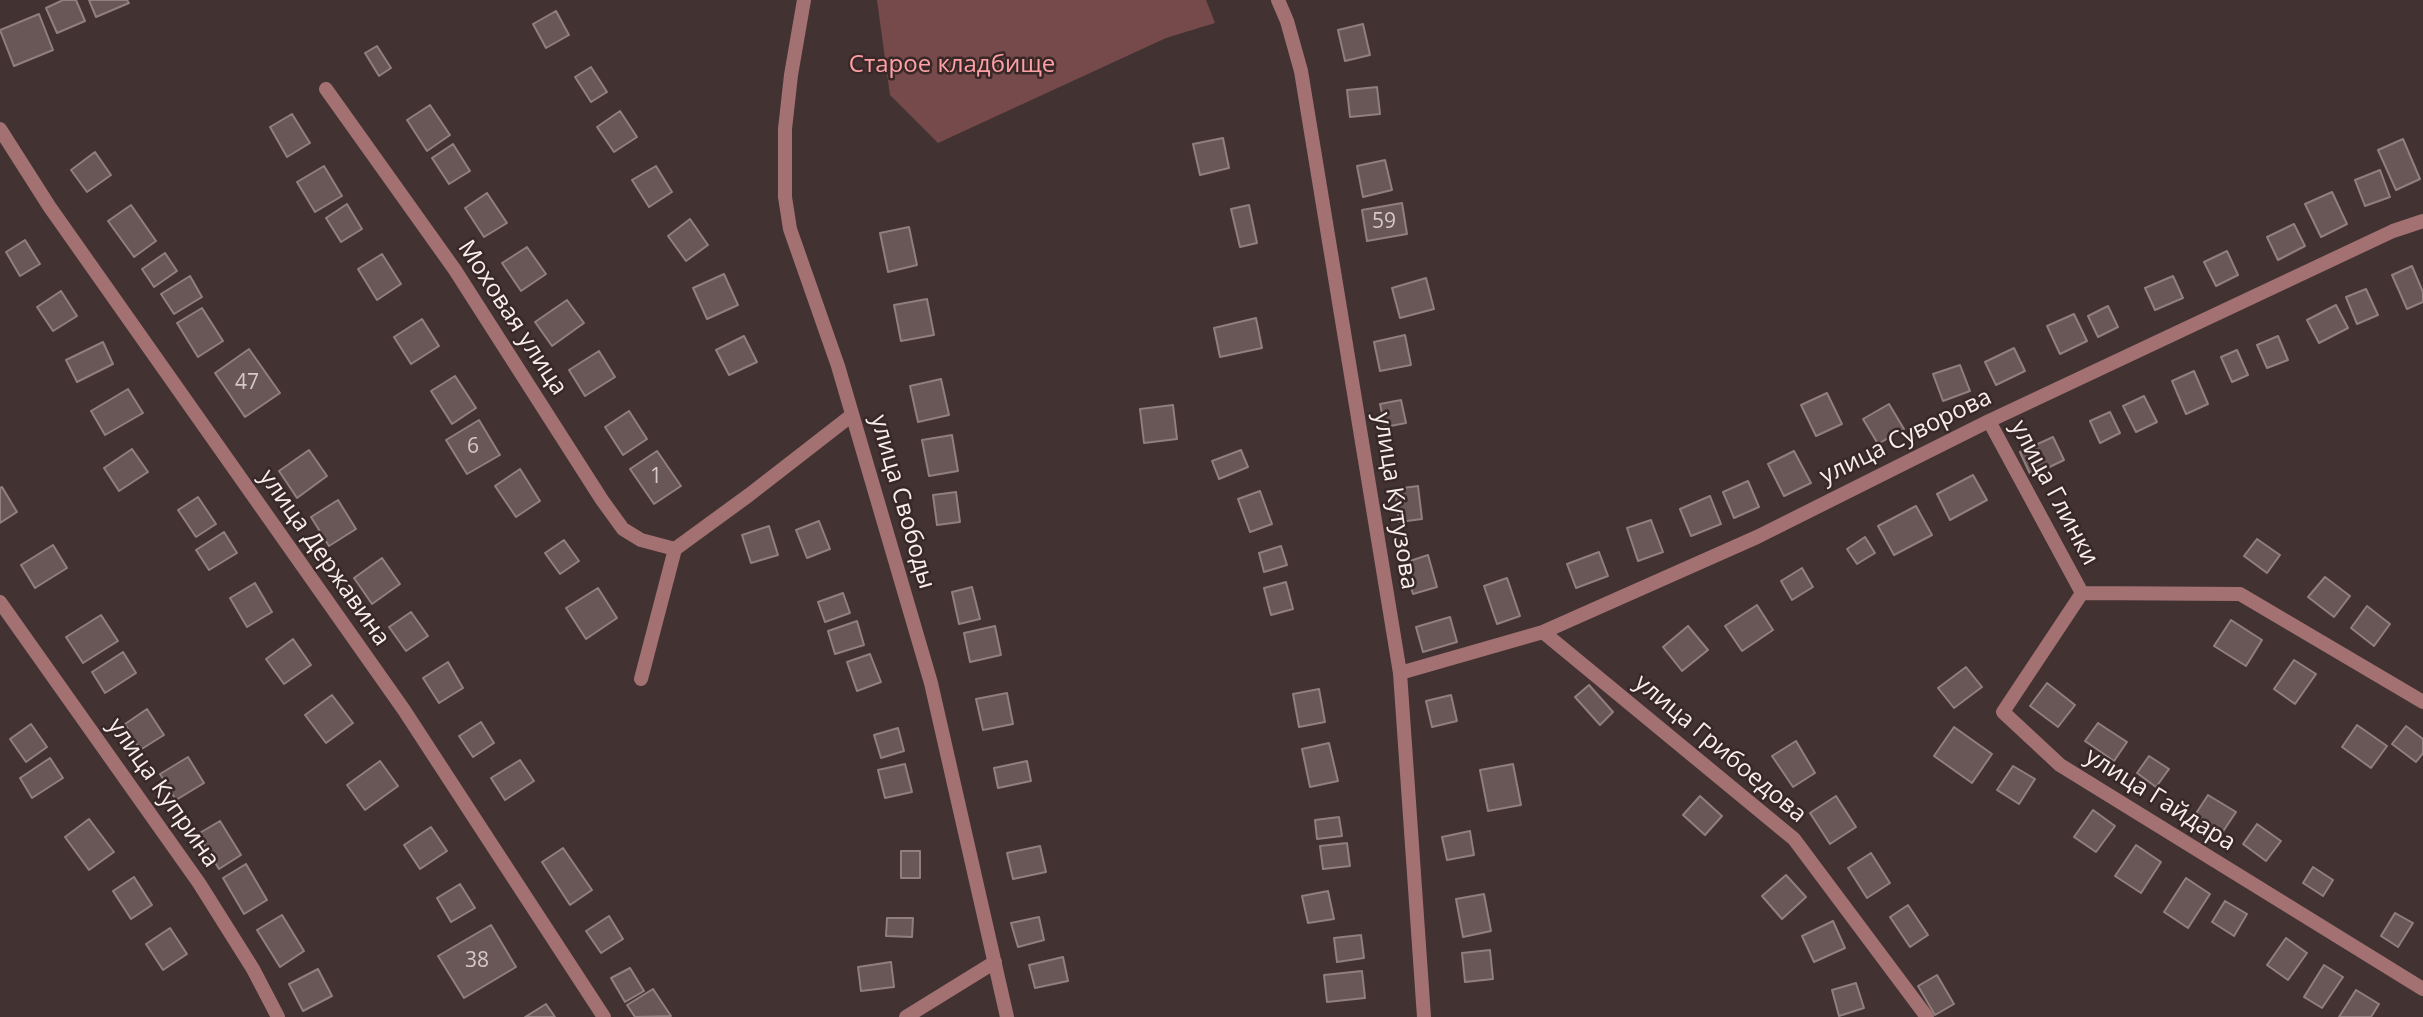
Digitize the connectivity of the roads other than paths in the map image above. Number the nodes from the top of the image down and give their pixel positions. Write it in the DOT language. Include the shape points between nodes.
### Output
graph roads {
  1 [pos="804,0"];
  2 [pos="1278,0"];
  3 [pos="326,89"];
  4 [pos="0,129"];
  5 [pos="2423,221"];
  6 [pos="852,415"];
  7 [pos="1989,421"];
  8 [pos="675,549"];
  9 [pos="2082,593"];
  10 [pos="0,602"];
  11 [pos="1543,632"];
  12 [pos="1400,673"];
  13 [pos="642,679"];
  14 [pos="2423,702"];
  15 [pos="995,962"];
  16 [pos="2423,989"];
  17 [pos="278,1017"];
  18 [pos="604,1017"];
  19 [pos="906,1017"];
  20 [pos="1007,1017"];
  21 [pos="1424,1017"];
  22 [pos="1927,1017"];
  1 -- 6 [label="street, улица Свободы" via="785,129 785,197 790,229"];
  2 -- 12 [label="street, улица Кутузова" via="1301,71"];
  3 -- 8 [label="street, Моховая улица" via="455,270 623,529 641,540"];
  4 -- 18 [label="street, улица Державина" via="48,206 404,710"];
  5 -- 7 [label="street, улица Суворова"];
  6 -- 8 [label="street"];
  6 -- 15 [label="street, улица Свободы" via="930,683"];
  7 -- 9 [label="street, улица Глинки"];
  7 -- 11 [label="street, улица Суворова" via="1757,537"];
  8 -- 13 [label="street"];
  9 -- 14 [label="street, улица Глинки" via="2240,594"];
  9 -- 16 [label="street, улица Гайдара" via="2003,712 2060,765"];
  10 -- 17 [label="street, улица Куприна" via="199,883"];
  11 -- 12 [label="street, улица Суворова"];
  11 -- 22 [label="street, улица Грибоедова" via="1794,839"];
  12 -- 21 [label="street, улица Кутузова"];
  15 -- 19 [label="street"];
  15 -- 20 [label="street, улица Свободы"];
}
